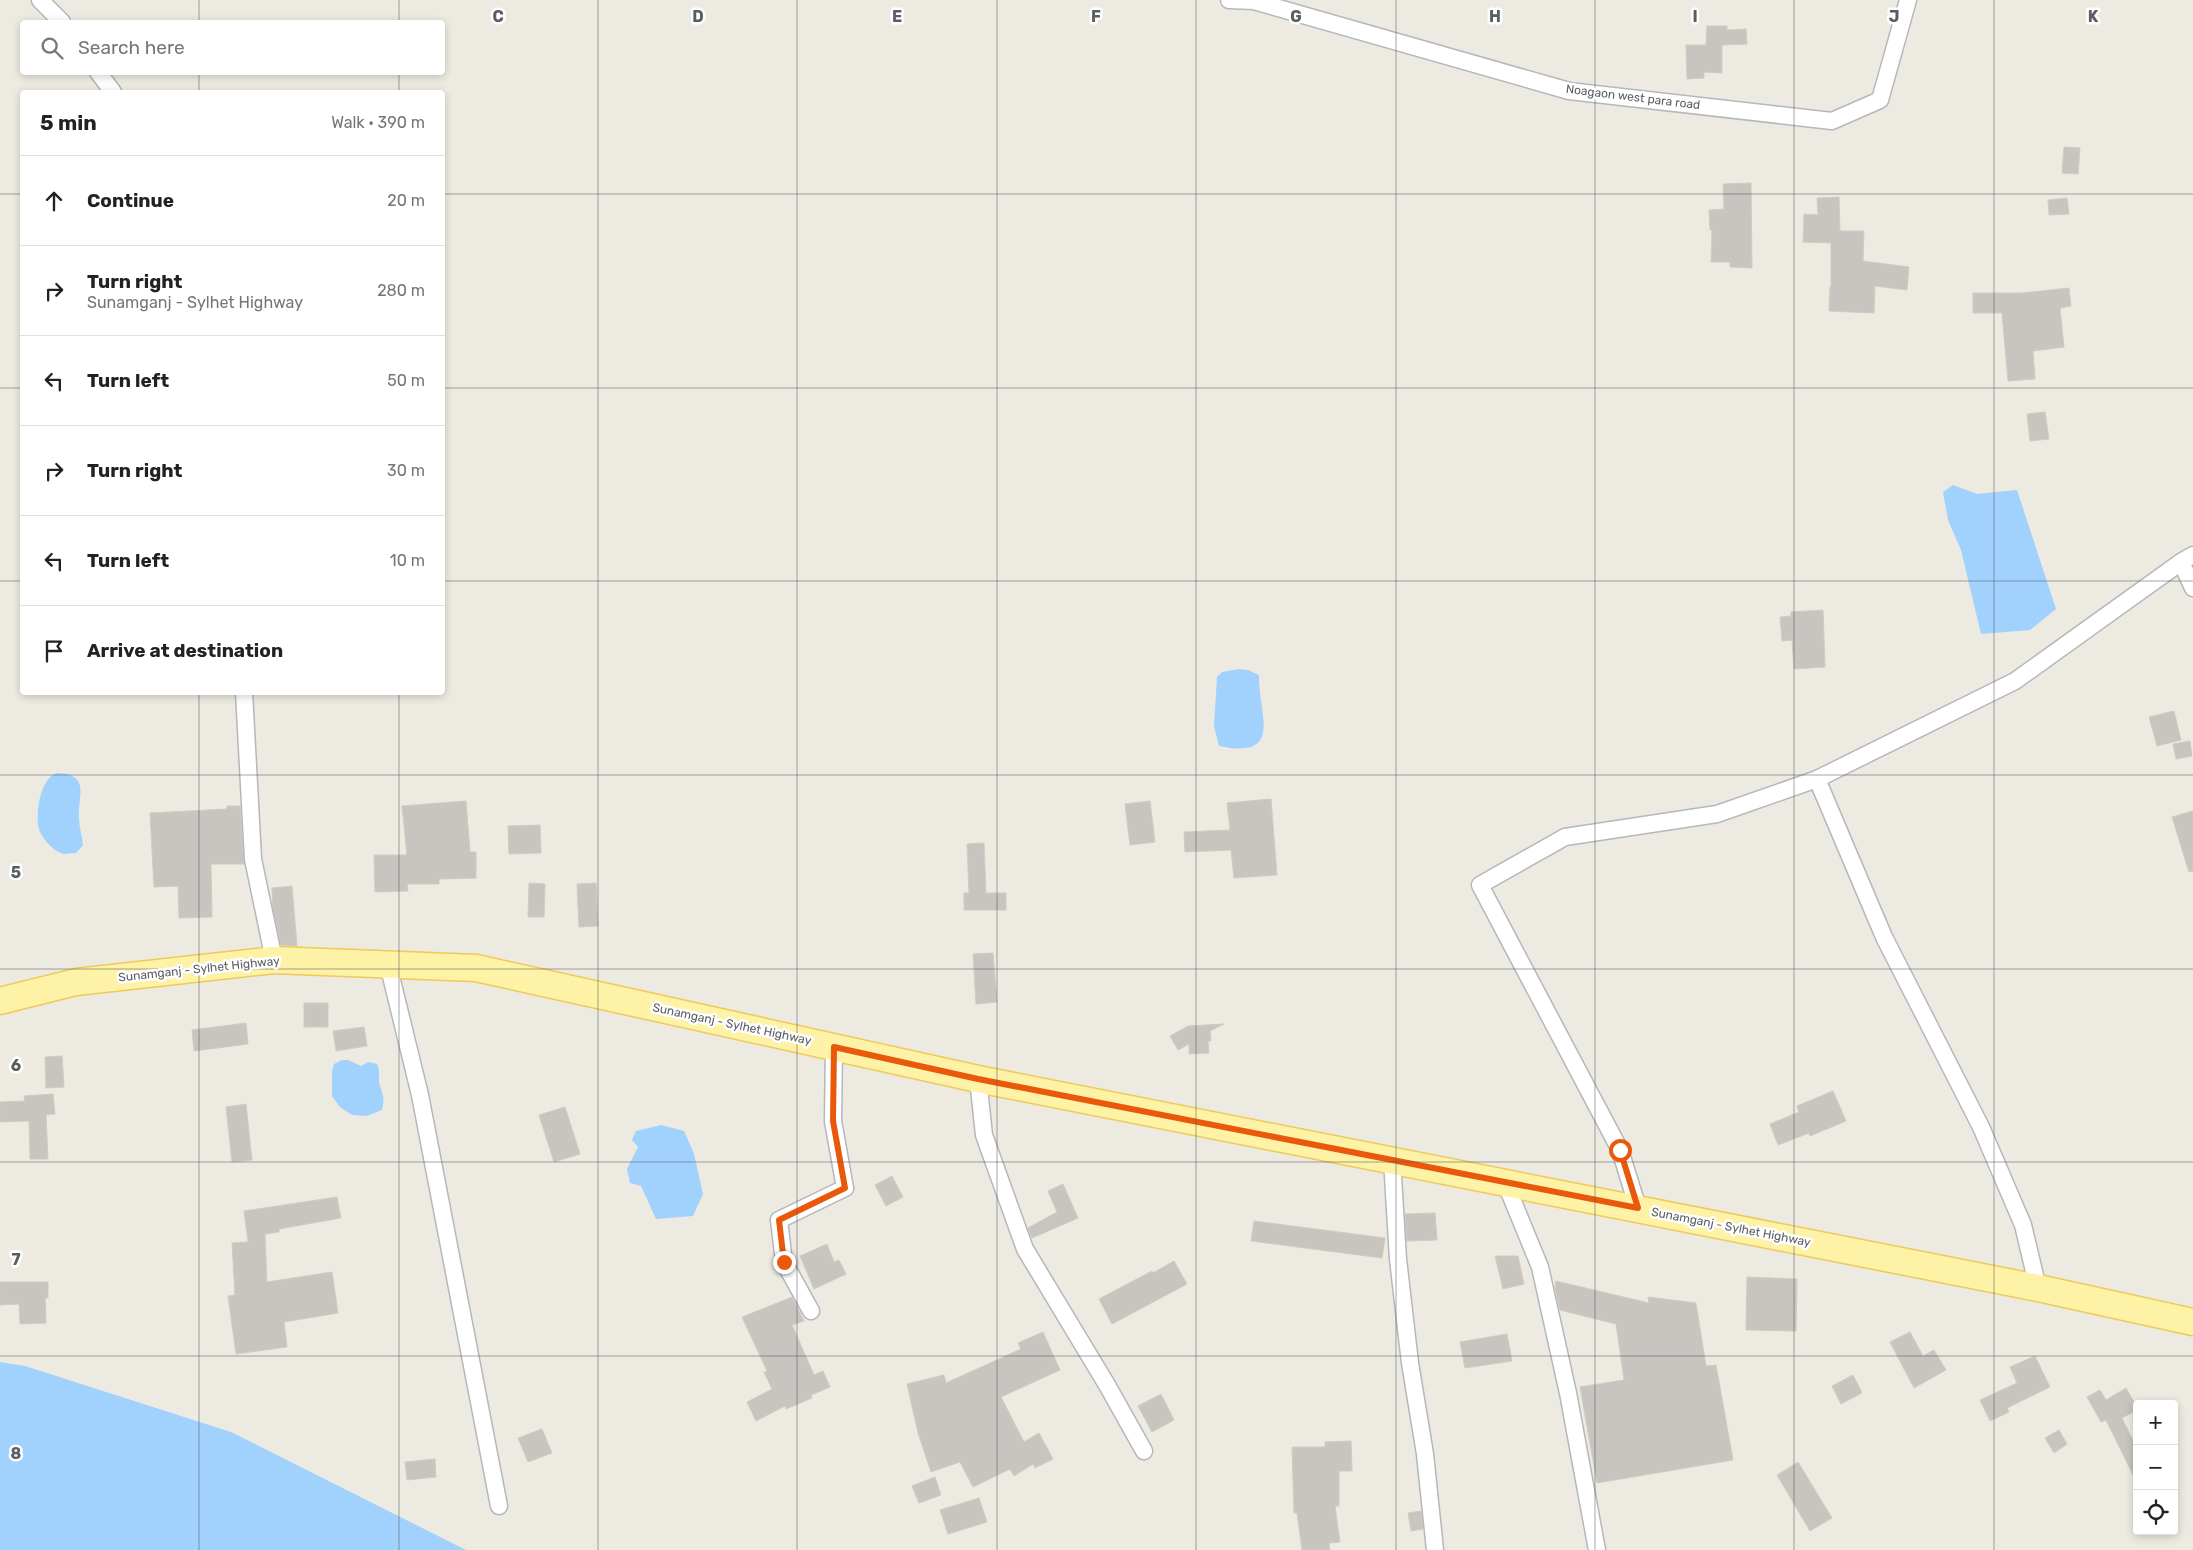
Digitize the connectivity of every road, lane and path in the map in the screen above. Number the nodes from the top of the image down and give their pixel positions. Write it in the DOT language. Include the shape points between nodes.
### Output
graph roads {
  1 [pos="40,0"];
  2 [pos="1229,0"];
  3 [pos="1908,0"];
  4 [pos="60,20"];
  5 [pos="100,75"];
  6 [pos="112,90"];
  7 [pos="2187,558"];
  8 [pos="2193,588"];
  9 [pos="244,695"];
  10 [pos="1817,779"];
  11 [pos="274,960"];
  12 [pos="388,964"];
  13 [pos="0,996"];
  14 [pos="0,1001"];
  15 [pos="834,1047"];
  16 [pos="978,1079"];
  17 [pos="1392,1160"];
  18 [pos="1505,1182"];
  19 [pos="1638,1208"];
  20 [pos="2038,1288"];
  21 [pos="811,1312"];
  22 [pos="2193,1322"];
  23 [pos="1144,1451"];
  24 [pos="499,1506"];
  25 [pos="1435,1550"];
  26 [pos="1597,1550"];
  1 -- 4 [label="street"];
  2 -- 3 [label="street, Noagaon west para road" via="1254,1 1569,91 1832,121 1880,100"];
  5 -- 6 [label="street"];
  7 -- 8 [label="street"];
  7 -- 10 [label="street" via="2015,681"];
  9 -- 11 [label="street" via="253,859"];
  10 -- 19 [label="street" via="1718,814 1566,837 1480,885 1620,1150"];
  10 -- 20 [label="street" via="1884,937 1985,1136 2023,1225"];
  11 -- 12 [label="main road, Sunamganj - Sylhet Highway"];
  11 -- 14 [label="main road, Sunamganj - Sylhet Highway" via="76,982"];
  12 -- 15 [label="main road, Sunamganj - Sylhet Highway" via="476,968"];
  12 -- 24 [label="street" via="420,1095"];
  13 -- 14 [label="street"];
  15 -- 16 [label="main road, Sunamganj - Sylhet Highway"];
  15 -- 21 [label="street" via="833,1121 845,1188 779,1220 784,1262"];
  16 -- 17 [label="main road, Sunamganj - Sylhet Highway"];
  16 -- 23 [label="street" via="984,1135 1025,1249"];
  17 -- 18 [label="main road, Sunamganj - Sylhet Highway"];
  17 -- 25 [label="street" via="1398,1259"];
  18 -- 19 [label="main road, Sunamganj - Sylhet Highway"];
  18 -- 26 [label="street" via="1540,1267 1568,1393"];
  19 -- 20 [label="main road, Sunamganj - Sylhet Highway"];
  20 -- 22 [label="main road, Sunamganj - Sylhet Highway"];
}
